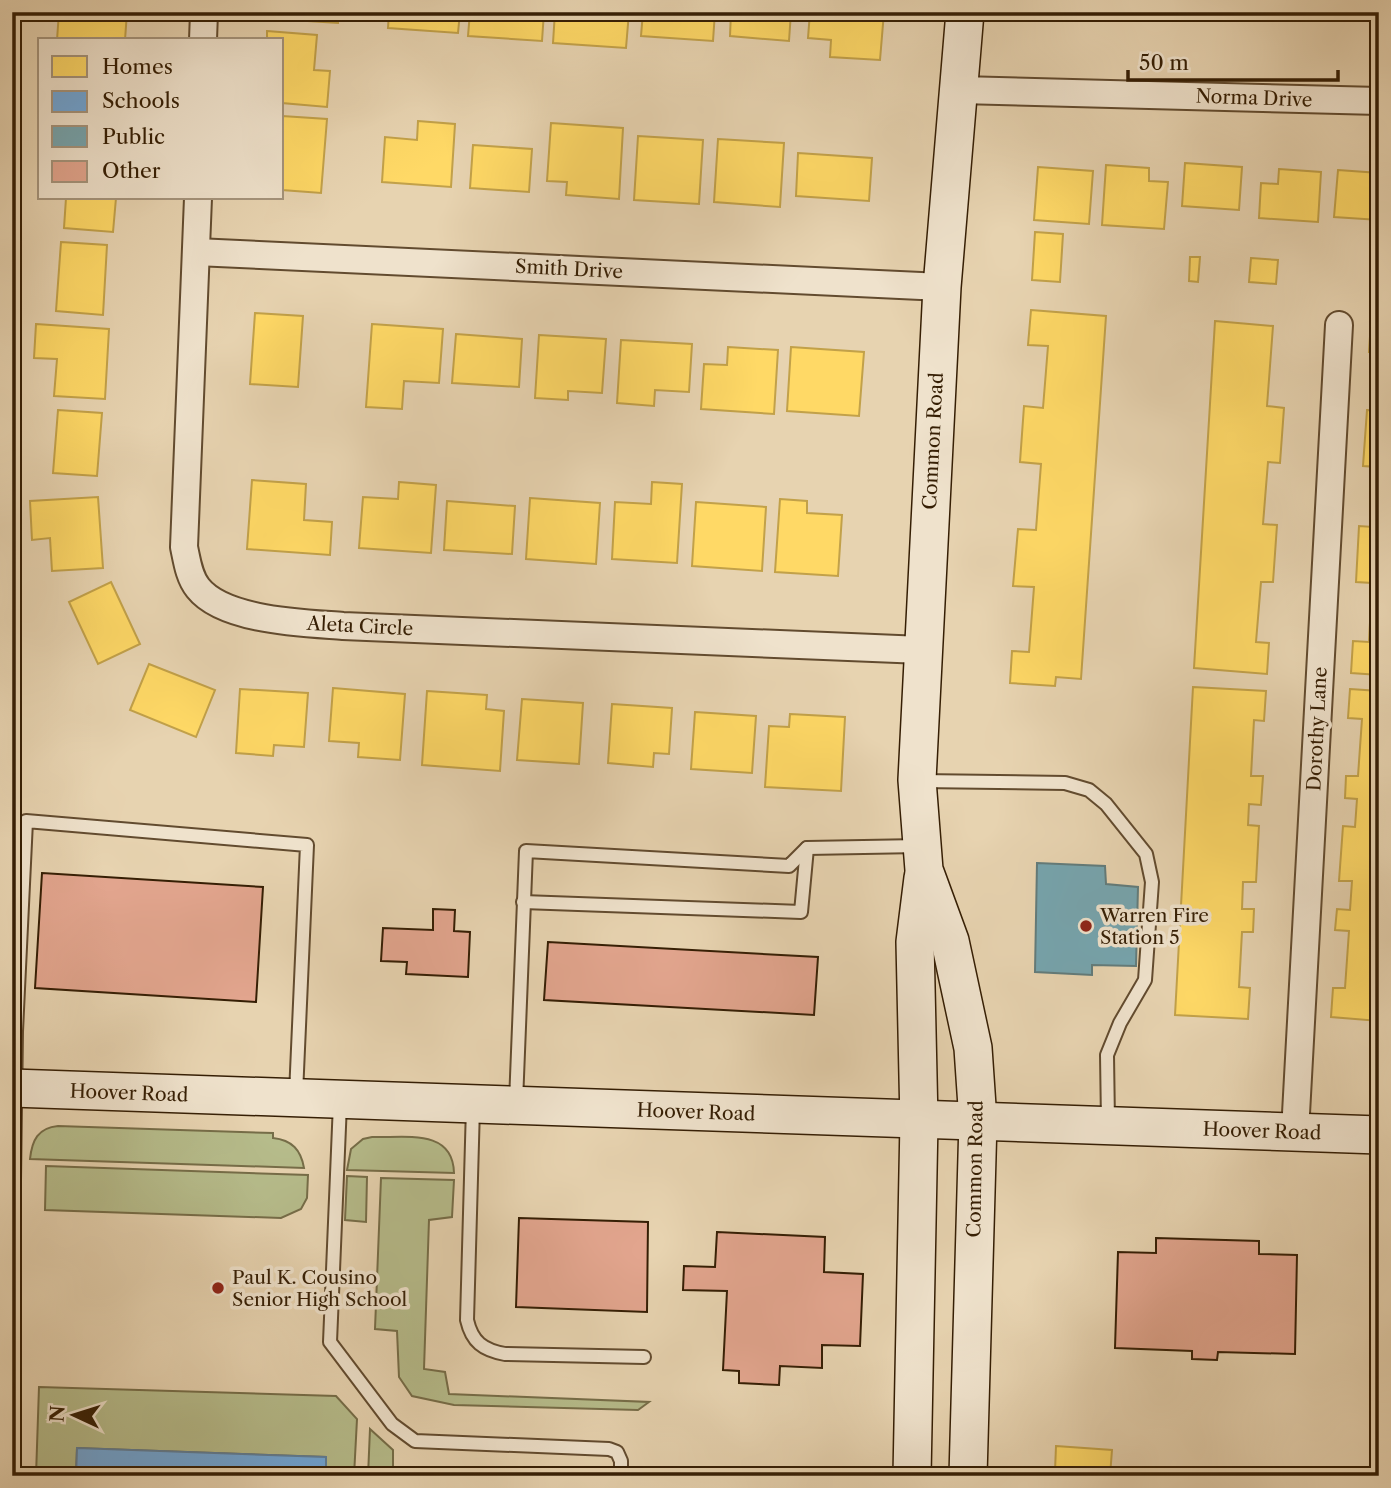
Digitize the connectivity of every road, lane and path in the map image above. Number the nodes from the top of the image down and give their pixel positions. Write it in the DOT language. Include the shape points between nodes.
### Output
graph roads {
  1 [pos="204,12"];
  2 [pos="965,12"];
  3 [pos="203,38"];
  4 [pos="960,90"];
  5 [pos="1379,101"];
  6 [pos="198,200"];
  7 [pos="196,252"];
  8 [pos="942,287"];
  9 [pos="1339,325"];
  10 [pos="922,650"];
  11 [pos="917,780"];
  12 [pos="807,848"];
  13 [pos="922,858"];
  14 [pos="523,902"];
  15 [pos="14,1088"];
  16 [pos="296,1099"];
  17 [pos="340,1100"];
  18 [pos="474,1104"];
  19 [pos="516,1106"];
  20 [pos="919,1121"];
  21 [pos="978,1121"];
  22 [pos="1109,1126"];
  23 [pos="1295,1132"];
  24 [pos="1379,1135"];
  25 [pos="13,1251"];
  26 [pos="12,1329"];
  27 [pos="644,1357"];
  28 [pos="621,1476"];
  29 [pos="912,1476"];
  30 [pos="968,1476"];
  1 -- 3 [label="street"];
  2 -- 4 [label="street, Common Road"];
  4 -- 5 [label="street, Norma Drive"];
  4 -- 8 [label="street, Common Road"];
  6 -- 7 [label="street, Aleta Circle"];
  7 -- 8 [label="street, Smith Drive"];
  7 -- 10 [label="street, Aleta Circle" via="184,547 198,589 216,601 258,616 343,626"];
  8 -- 10 [label="street, Common Road"];
  9 -- 23 [label="street, Dorothy Lane"];
  10 -- 11 [label="street, Common Road"];
  11 -- 13 [label="street, Common Road"];
  11 -- 22 [label="lane" via="1065,783 1089,790 1146,854 1152,882 1145,980 1107,1055"];
  12 -- 13 [label="lane"];
  12 -- 14 [label="lane" via="789,866 526,851"];
  12 -- 14 [label="lane" via="801,912"];
  13 -- 20 [label="street, Common Road" via="915,942"];
  13 -- 21 [label="street, Common Road" via="950,941 973,1048"];
  14 -- 19 [label="lane"];
  15 -- 16 [label="street, Hoover Road"];
  15 -- 16 [label="lane" via="26,821 307,845"];
  15 -- 25 [label="lane"];
  16 -- 17 [label="street, Hoover Road"];
  17 -- 18 [label="street, Hoover Road"];
  17 -- 28 [label="lane" via="330,1342 392,1424 415,1441 609,1449 617,1452 621,1461"];
  18 -- 19 [label="street, Hoover Road"];
  18 -- 27 [label="lane" via="470,1335 490,1352 505,1354"];
  19 -- 20 [label="street, Hoover Road"];
  20 -- 21 [label="street, Hoover Road"];
  20 -- 29 [label="street, Common Road"];
  21 -- 22 [label="street, Hoover Road"];
  21 -- 30 [label="street, Common Road"];
  22 -- 23 [label="street, Hoover Road"];
  23 -- 24 [label="street, Hoover Road"];
  25 -- 26 [label="lane"];
}
